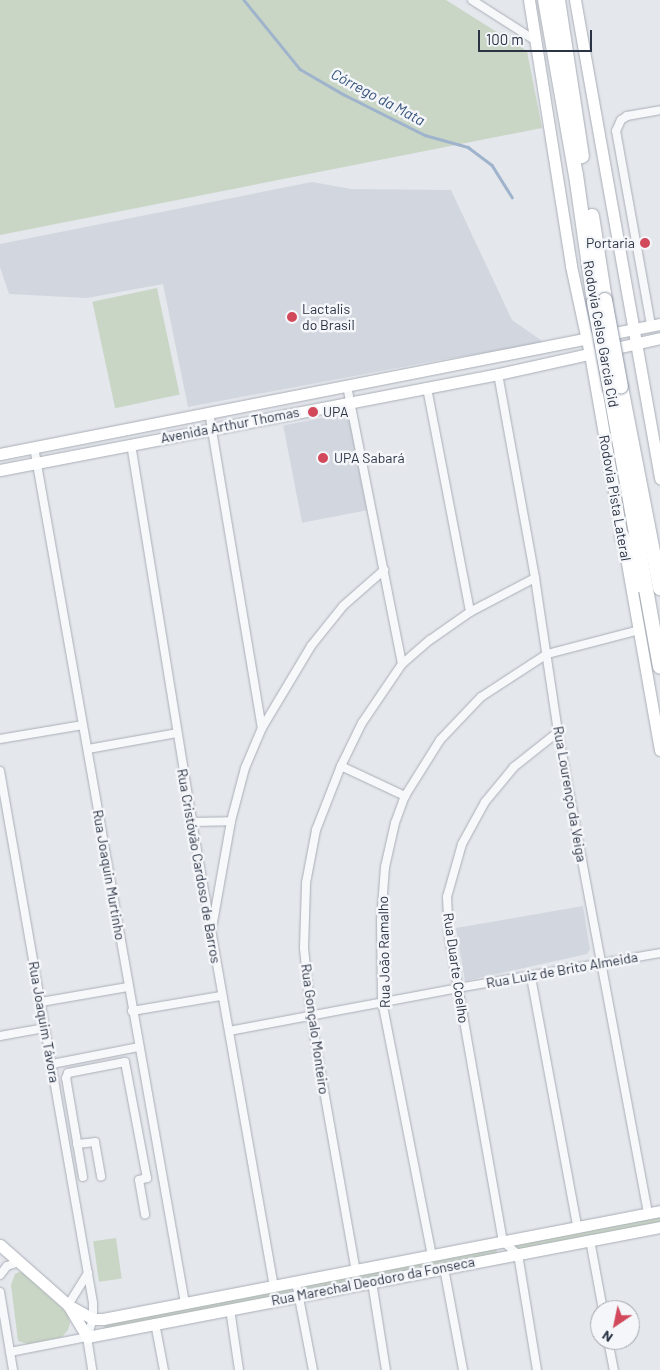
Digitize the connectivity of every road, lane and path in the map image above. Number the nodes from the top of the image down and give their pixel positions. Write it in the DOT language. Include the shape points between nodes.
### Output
graph roads {
  1 [pos="472,0"];
  2 [pos="529,0"];
  3 [pos="545,0"];
  4 [pos="558,0"];
  5 [pos="575,0"];
  6 [pos="536,41"];
  7 [pos="660,110"];
  8 [pos="600,301"];
  9 [pos="655,324"];
  10 [pos="633,330"];
  11 [pos="660,338"];
  12 [pos="586,339"];
  13 [pos="636,343"];
  14 [pos="590,354"];
  15 [pos="470,362"];
  16 [pos="498,374"];
  17 [pos="466,381"];
  18 [pos="347,386"];
  19 [pos="427,388"];
  20 [pos="615,388"];
  21 [pos="351,402"];
  22 [pos="209,412"];
  23 [pos="211,428"];
  24 [pos="131,444"];
  25 [pos="34,447"];
  26 [pos="0,454"];
  27 [pos="36,463"];
  28 [pos="0,470"];
  29 [pos="660,479"];
  30 [pos="622,536"];
  31 [pos="384,570"];
  32 [pos="535,578"];
  33 [pos="660,588"];
  34 [pos="470,612"];
  35 [pos="651,622"];
  36 [pos="639,630"];
  37 [pos="547,654"];
  38 [pos="402,664"];
  39 [pos="660,667"];
  40 [pos="83,725"];
  41 [pos="262,728"];
  42 [pos="558,732"];
  43 [pos="177,733"];
  44 [pos="0,739"];
  45 [pos="88,749"];
  46 [pos="660,750"];
  47 [pos="341,766"];
  48 [pos="0,771"];
  49 [pos="405,796"];
  50 [pos="231,821"];
  51 [pos="192,822"];
  52 [pos="211,935"];
  53 [pos="660,953"];
  54 [pos="602,964"];
  55 [pos="531,977"];
  56 [pos="128,987"];
  57 [pos="458,988"];
  58 [pos="222,996"];
  59 [pos="41,1002"];
  60 [pos="382,1002"];
  61 [pos="132,1011"];
  62 [pos="310,1016"];
  63 [pos="46,1028"];
  64 [pos="229,1031"];
  65 [pos="0,1036"];
  66 [pos="139,1047"];
  67 [pos="98,1054"];
  68 [pos="52,1064"];
  69 [pos="100,1065"];
  70 [pos="77,1144"];
  71 [pos="101,1176"];
  72 [pos="83,1178"];
  73 [pos="660,1211"];
  74 [pos="648,1213"];
  75 [pos="146,1214"];
  76 [pos="577,1226"];
  77 [pos="660,1227"];
  78 [pos="590,1240"];
  79 [pos="503,1242"];
  80 [pos="1,1245"];
  81 [pos="518,1254"];
  82 [pos="432,1256"];
  83 [pos="18,1262"];
  84 [pos="444,1268"];
  85 [pos="356,1272"];
  86 [pos="88,1273"];
  87 [pos="0,1275"];
  88 [pos="296,1282"];
  89 [pos="372,1282"];
  90 [pos="274,1286"];
  91 [pos="0,1292"];
  92 [pos="299,1296"];
  93 [pos="601,1300"];
  94 [pos="185,1303"];
  95 [pos="68,1305"];
  96 [pos="230,1309"];
  97 [pos="93,1319"];
  98 [pos="155,1323"];
  99 [pos="87,1337"];
  100 [pos="610,1350"];
  101 [pos="10,1352"];
  102 [pos="13,1370"];
  103 [pos="92,1370"];
  104 [pos="164,1370"];
  105 [pos="239,1370"];
  106 [pos="313,1370"];
  107 [pos="386,1370"];
  108 [pos="463,1370"];
  109 [pos="538,1370"];
  110 [pos="614,1370"];
  1 -- 6 [label="street"];
  2 -- 6 [label="main road, Rodovia Pista Lateral"];
  3 -- 8 [label="highway, Rodovia Celso Garcia Cid"];
  4 -- 8 [label="highway, Rodovia Celso Garcia Cid"];
  5 -- 10 [label="main road"];
  6 -- 12 [label="main road, Rodovia Pista Lateral" via="566,240"];
  7 -- 9 [label="street" via="626,116 616,131"];
  8 -- 20 [label="highway, Rodovia Celso Garcia Cid, bridge"];
  9 -- 10 [label="main road, Avenida Arthur Thomas"];
  10 -- 12 [label="main road, Avenida Arthur Thomas"];
  10 -- 13 [label="main road"];
  11 -- 13 [label="main road, Avenida Arthur Thomas"];
  12 -- 14 [label="main road, Rodovia Pista Lateral"];
  12 -- 15 [label="main road, Avenida Arthur Thomas"];
  13 -- 14 [label="main road, Avenida Arthur Thomas"];
  13 -- 29 [label="main road"];
  14 -- 16 [label="main road, Avenida Arthur Thomas"];
  14 -- 30 [label="main road, Rodovia Pista Lateral"];
  15 -- 17 [label="main road"];
  15 -- 18 [label="main road, Avenida Arthur Thomas"];
  16 -- 17 [label="main road, Avenida Arthur Thomas"];
  16 -- 32 [label="street, Rua Lourenço da Veiga"];
  17 -- 19 [label="main road, Avenida Arthur Thomas"];
  18 -- 21 [label="street"];
  18 -- 22 [label="main road, Avenida Arthur Thomas"];
  19 -- 21 [label="main road, Avenida Arthur Thomas"];
  19 -- 34 [label="street"];
  20 -- 33 [label="highway, Rodovia Celso Garcia Cid"];
  20 -- 35 [label="highway, Rodovia Celso Garcia Cid"];
  21 -- 23 [label="main road, Avenida Arthur Thomas"];
  21 -- 31 [label="street"];
  22 -- 23 [label="street"];
  22 -- 25 [label="main road, Avenida Arthur Thomas"];
  23 -- 24 [label="main road, Avenida Arthur Thomas"];
  23 -- 41 [label="street"];
  24 -- 27 [label="main road, Avenida Arthur Thomas"];
  24 -- 43 [label="street, Rua Cristóvão Cardoso de Barros"];
  25 -- 26 [label="main road, Avenida Arthur Thomas"];
  25 -- 27 [label="street, Rua Joaquin Murtinho"];
  27 -- 28 [label="main road, Avenida Arthur Thomas"];
  27 -- 40 [label="street, Rua Joaquin Murtinho"];
  30 -- 35 [label="highway"];
  30 -- 36 [label="main road, Rodovia Pista Lateral"];
  31 -- 38 [label="street"];
  31 -- 41 [label="street" via="343,606 311,646"];
  32 -- 34 [label="street, Rua Gonçalo Monteiro"];
  32 -- 37 [label="street, Rua Lourenço da Veiga"];
  34 -- 38 [label="street, Rua Gonçalo Monteiro"];
  35 -- 39 [label="highway, Rodovia Celso Garcia Cid"];
  36 -- 37 [label="street, Rua João Ramalho"];
  36 -- 46 [label="main road, Rodovia Pista Lateral"];
  37 -- 42 [label="street, Rua Lourenço da Veiga"];
  37 -- 49 [label="street, Rua João Ramalho" via="481,697 440,740"];
  38 -- 47 [label="street, Rua Gonçalo Monteiro" via="362,723"];
  40 -- 44 [label="street"];
  40 -- 45 [label="street, Rua Joaquin Murtinho"];
  41 -- 50 [label="street" via="245,768"];
  42 -- 54 [label="street, Rua Lourenço da Veiga"];
  42 -- 57 [label="street, Rua Duarte Coelho" via="514,767 485,802 462,844 447,897 449,937"];
  43 -- 45 [label="street"];
  43 -- 51 [label="street, Rua Cristóvão Cardoso de Barros"];
  45 -- 56 [label="street, Rua Joaquin Murtinho"];
  47 -- 49 [label="street"];
  47 -- 62 [label="street, Rua Gonçalo Monteiro" via="316,830 306,883 304,948"];
  48 -- 59 [label="street, Rua Joaquim Távora"];
  49 -- 60 [label="street, Rua João Ramalho" via="385,867 380,921"];
  50 -- 51 [label="street"];
  50 -- 52 [label="street"];
  51 -- 52 [label="street, Rua Cristóvão Cardoso de Barros"];
  52 -- 58 [label="street, Rua Cristóvão Cardoso de Barros"];
  53 -- 54 [label="street, Rua Luiz de Brito Almeida"];
  54 -- 55 [label="street, Rua Luiz de Brito Almeida"];
  54 -- 74 [label="street, Rua Lourenço da Veiga"];
  55 -- 57 [label="street, Rua Luiz de Brito Almeida"];
  55 -- 76 [label="street"];
  56 -- 59 [label="street"];
  56 -- 61 [label="street, Rua Joaquin Murtinho"];
  57 -- 60 [label="street, Rua Luiz de Brito Almeida"];
  57 -- 79 [label="street, Rua Duarte Coelho"];
  58 -- 61 [label="street"];
  58 -- 64 [label="street, Rua Cristóvão Cardoso de Barros"];
  59 -- 63 [label="street, Rua Joaquim Távora"];
  60 -- 62 [label="street, Rua Luiz de Brito Almeida"];
  60 -- 82 [label="street, Rua João Ramalho"];
  61 -- 66 [label="street, Rua Joaquin Murtinho"];
  62 -- 64 [label="street, Rua Luiz de Brito Almeida"];
  62 -- 85 [label="street, Rua Gonçalo Monteiro"];
  63 -- 65 [label="street"];
  63 -- 68 [label="street, Rua Joaquim Távora"];
  64 -- 90 [label="street, Rua Cristóvão Cardoso de Barros"];
  66 -- 67 [label="street"];
  66 -- 94 [label="street, Rua Joaquin Murtinho"];
  67 -- 68 [label="street"];
  67 -- 69 [label="street"];
  68 -- 86 [label="street, Rua Joaquim Távora"];
  69 -- 70 [label="street" via="68,1073 66,1078"];
  69 -- 75 [label="street" via="120,1062 127,1065 147,1178 139,1180"];
  70 -- 71 [label="street" via="94,1142"];
  70 -- 72 [label="street"];
  73 -- 74 [label="main road"];
  74 -- 76 [label="main road"];
  76 -- 79 [label="main road"];
  77 -- 78 [label="main road, Rua Marechal Deodoro da Fonseca"];
  78 -- 81 [label="main road, Rua Marechal Deodoro da Fonseca"];
  78 -- 93 [label="street"];
  79 -- 81 [label="street"];
  79 -- 82 [label="main road"];
  80 -- 83 [label="main road"];
  81 -- 84 [label="main road, Rua Marechal Deodoro da Fonseca"];
  81 -- 109 [label="street"];
  82 -- 85 [label="main road"];
  83 -- 87 [label="street" via="7,1266"];
  83 -- 95 [label="main road"];
  84 -- 89 [label="main road, Rua Marechal Deodoro da Fonseca"];
  84 -- 108 [label="street"];
  85 -- 88 [label="main road"];
  86 -- 95 [label="street"];
  86 -- 97 [label="street, Rua Joaquim Távora"];
  88 -- 90 [label="main road"];
  88 -- 92 [label="street"];
  89 -- 92 [label="main road, Rua Marechal Deodoro da Fonseca"];
  89 -- 107 [label="street"];
  90 -- 94 [label="main road"];
  91 -- 101 [label="street"];
  92 -- 96 [label="main road, Rua Marechal Deodoro da Fonseca"];
  92 -- 106 [label="street"];
  94 -- 97 [label="main road"];
  95 -- 97 [label="main road"];
  95 -- 99 [label="main road"];
  96 -- 98 [label="main road, Rua Marechal Deodoro da Fonseca"];
  96 -- 105 [label="street"];
  97 -- 99 [label="street, Rua Joaquim Távora"];
  98 -- 99 [label="main road, Rua Marechal Deodoro da Fonseca"];
  98 -- 104 [label="street"];
  99 -- 101 [label="street"];
  99 -- 103 [label="street"];
  100 -- 110 [label="street"];
  101 -- 102 [label="street"];
}
